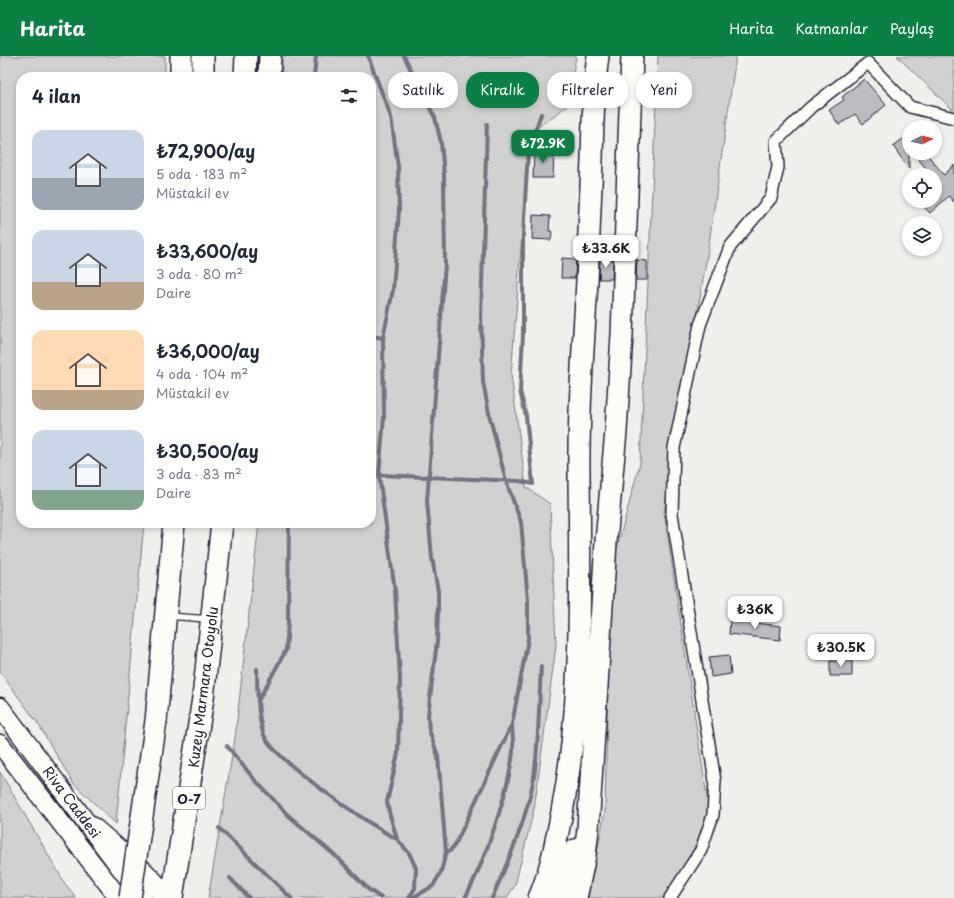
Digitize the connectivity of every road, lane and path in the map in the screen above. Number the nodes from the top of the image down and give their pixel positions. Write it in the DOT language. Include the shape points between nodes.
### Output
graph roads {
  1 [pos="181,56"];
  2 [pos="203,56"];
  3 [pos="246,56"];
  4 [pos="270,56"];
  5 [pos="598,56"];
  6 [pos="632,56"];
  7 [pos="181,72"];
  8 [pos="203,72"];
  9 [pos="246,72"];
  10 [pos="269,72"];
  11 [pos="954,118"];
  12 [pos="160,528"];
  13 [pos="174,528"];
  14 [pos="221,528"];
  15 [pos="166,616"];
  16 [pos="212,620"];
  17 [pos="599,663"];
  18 [pos="0,707"];
  19 [pos="156,721"];
  20 [pos="0,744"];
  21 [pos="562,812"];
  22 [pos="92,828"];
  23 [pos="119,898"];
  24 [pos="130,898"];
  25 [pos="143,898"];
  26 [pos="168,898"];
  27 [pos="172,898"];
  28 [pos="530,898"];
  29 [pos="539,898"];
  30 [pos="558,898"];
  31 [pos="576,898"];
  32 [pos="670,898"];
  1 -- 7 [label="highway"];
  2 -- 8 [label="highway"];
  3 -- 9 [label="highway"];
  4 -- 10 [label="highway"];
  5 -- 21 [label="highway" via="593,105 580,394 580,570 575,705 568,786"];
  6 -- 17 [label="highway" via="625,277"];
  11 -- 32 [label="street" via="910,107 868,63 811,107 776,141 778,167 771,198 730,247 700,325 674,448 672,514 715,781 713,814 701,850"];
  12 -- 19 [label="highway"];
  13 -- 15 [label="highway"];
  14 -- 16 [label="highway, Kuzey Marmara Otoyolu / O-7"];
  15 -- 16 [label="lane"];
  15 -- 19 [label="highway"];
  16 -- 27 [label="highway, Kuzey Marmara Otoyolu / O-7" via="203,698"];
  17 -- 30 [label="highway" via="594,698 590,771 584,806 574,850"];
  17 -- 31 [label="highway" via="588,829"];
  18 -- 22 [label="main road, Riva Caddesi"];
  19 -- 24 [label="highway, bridge"];
  20 -- 23 [label="main road, Riva Caddesi"];
  21 -- 28 [label="highway"];
  21 -- 29 [label="highway" via="551,863"];
  22 -- 25 [label="main road, Riva Caddesi"];
  22 -- 26 [label="highway" via="140,869"];
}
